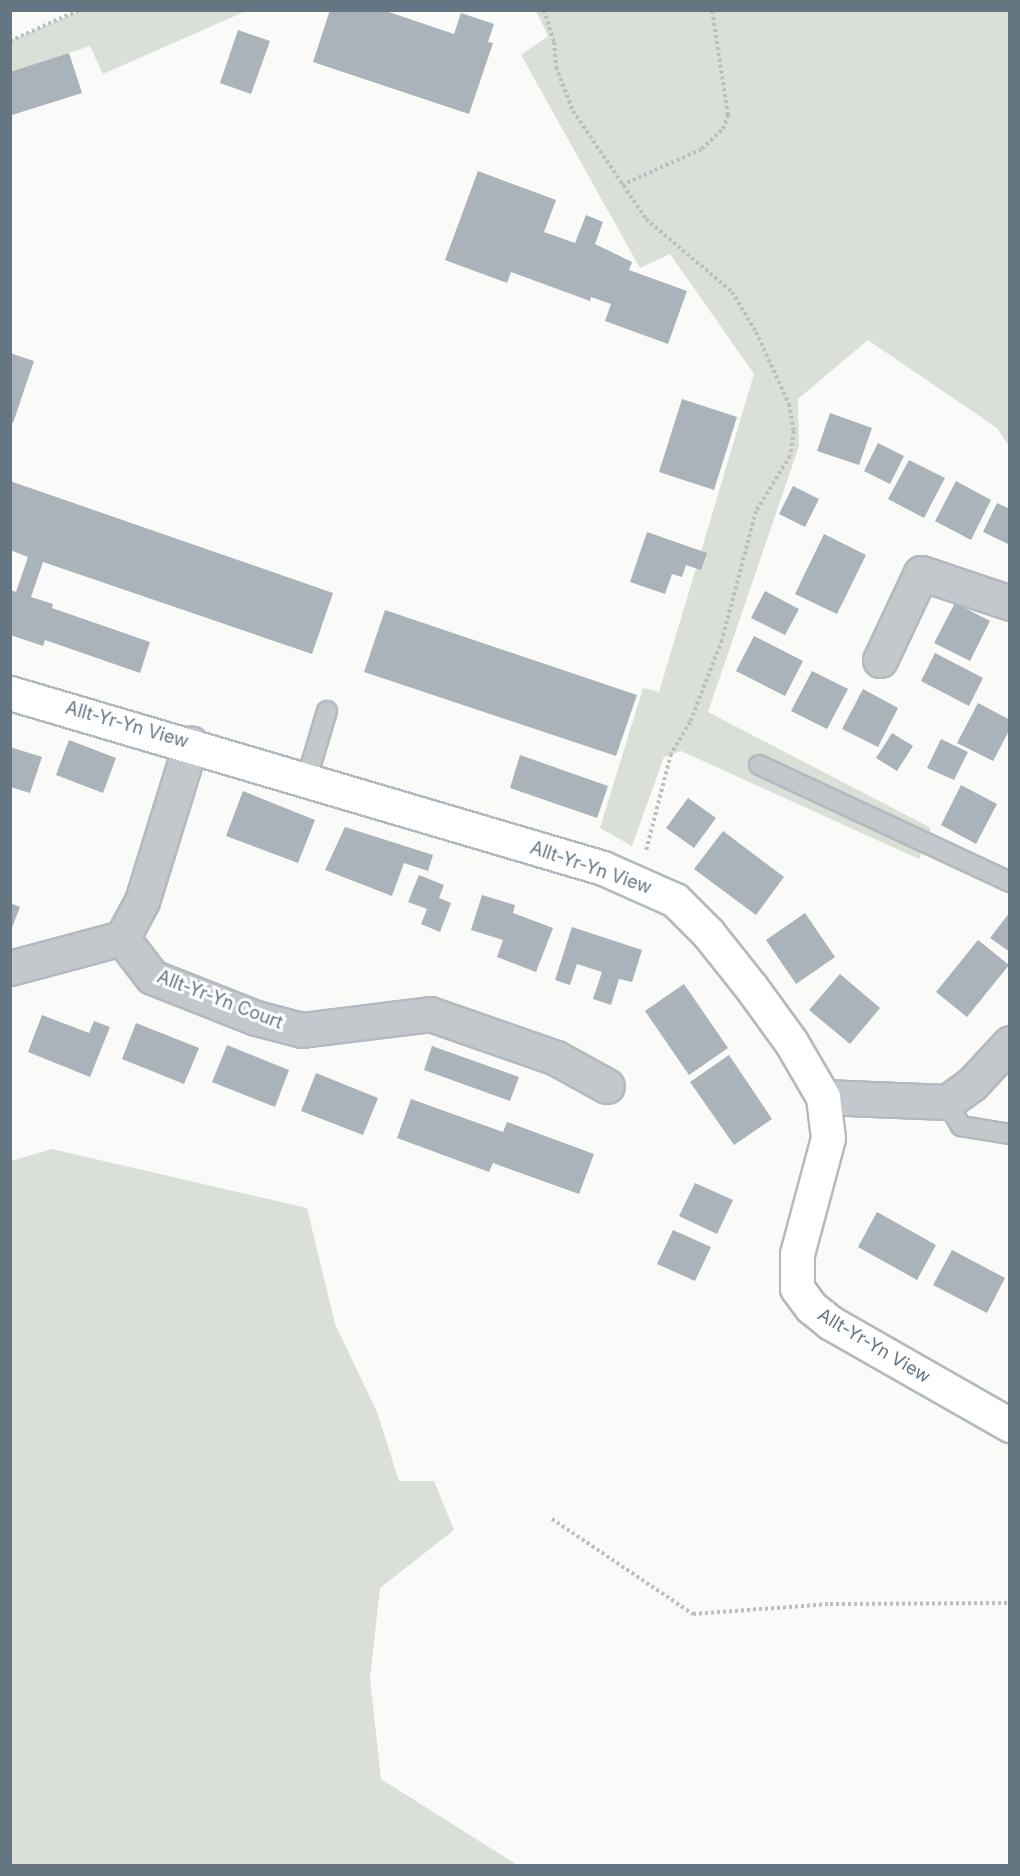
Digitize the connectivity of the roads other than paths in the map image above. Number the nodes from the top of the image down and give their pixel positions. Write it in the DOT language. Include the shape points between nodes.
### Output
graph roads {
  1 [pos="1010,603"];
  2 [pos="880,660"];
  3 [pos="10,693"];
  4 [pos="327,711"];
  5 [pos="191,743"];
  6 [pos="759,765"];
  7 [pos="307,778"];
  8 [pos="1010,882"];
  9 [pos="122,938"];
  10 [pos="10,968"];
  11 [pos="1010,1043"];
  12 [pos="607,1086"];
  13 [pos="823,1097"];
  14 [pos="947,1102"];
  15 [pos="1010,1134"];
  16 [pos="1009,1422"];
  1 -- 2 [label="street" via="921,573"];
  3 -- 5 [label="street, Allt-Yr-Yn View"];
  4 -- 7 [label="lane"];
  5 -- 7 [label="street, Allt-Yr-Yn View"];
  5 -- 9 [label="street" via="142,901"];
  6 -- 8 [label="lane"];
  7 -- 13 [label="street, Allt-Yr-Yn View" via="639,881 675,900 708,933 791,1042"];
  9 -- 10 [label="street"];
  9 -- 12 [label="street, Allt-Yr-Yn Court" via="152,977 256,1018 302,1030 430,1014 556,1058"];
  11 -- 14 [label="street" via="972,1084"];
  13 -- 14 [label="street"];
  13 -- 16 [label="street, Allt-Yr-Yn View" via="828,1138 797,1254 797,1288 811,1307 831,1323"];
  14 -- 15 [label="lane" via="961,1126"];
}
